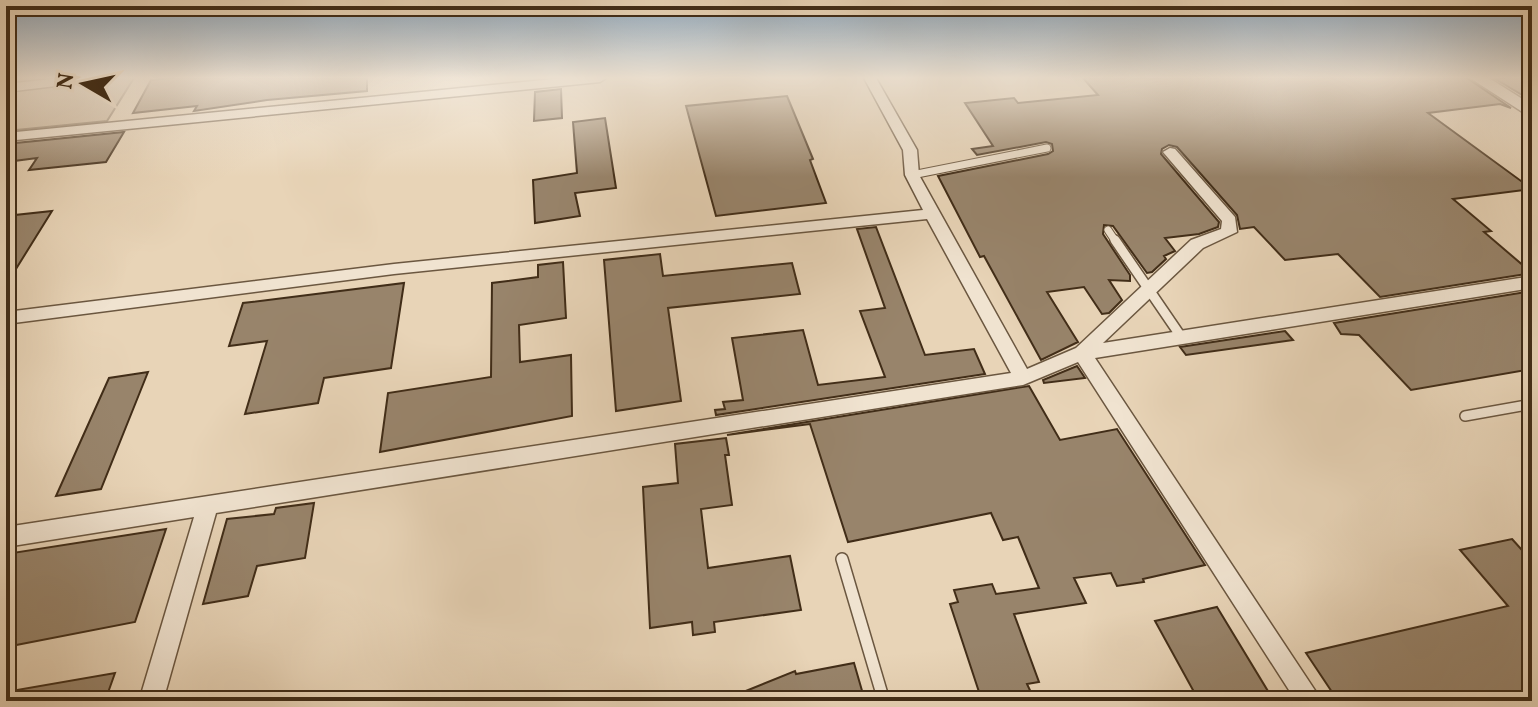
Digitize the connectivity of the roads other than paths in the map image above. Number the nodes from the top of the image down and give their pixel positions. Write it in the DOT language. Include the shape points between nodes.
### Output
graph roads {
  1 [pos="268,111"];
  2 [pos="888,111"];
  3 [pos="6,137"];
  4 [pos="1047,148"];
  5 [pos="1170,152"];
  6 [pos="912,175"];
  7 [pos="932,214"];
  8 [pos="1108,230"];
  9 [pos="1532,282"];
  10 [pos="1149,290"];
  11 [pos="6,318"];
  12 [pos="1182,338"];
  13 [pos="1082,353"];
  14 [pos="1023,378"];
  15 [pos="1532,404"];
  16 [pos="1465,416"];
  17 [pos="208,505"];
  18 [pos="6,537"];
  19 [pos="842,559"];
  20 [pos="151,701"];
  21 [pos="884,701"];
  22 [pos="1310,701"];
  1 -- 3 [label="street"];
  2 -- 6 [label="street" via="910,150"];
  4 -- 6 [label="lane"];
  5 -- 10 [label="street" via="1232,226 1229,232 1205,239"];
  6 -- 7 [label="street"];
  7 -- 11 [label="street" via="394,269"];
  7 -- 14 [label="street"];
  8 -- 10 [label="lane"];
  9 -- 12 [label="street"];
  10 -- 12 [label="lane"];
  10 -- 13 [label="street"];
  12 -- 13 [label="street"];
  13 -- 14 [label="street"];
  13 -- 22 [label="street"];
  14 -- 17 [label="street"];
  15 -- 16 [label="lane"];
  17 -- 18 [label="street"];
  17 -- 20 [label="street"];
  19 -- 21 [label="lane"];
}
